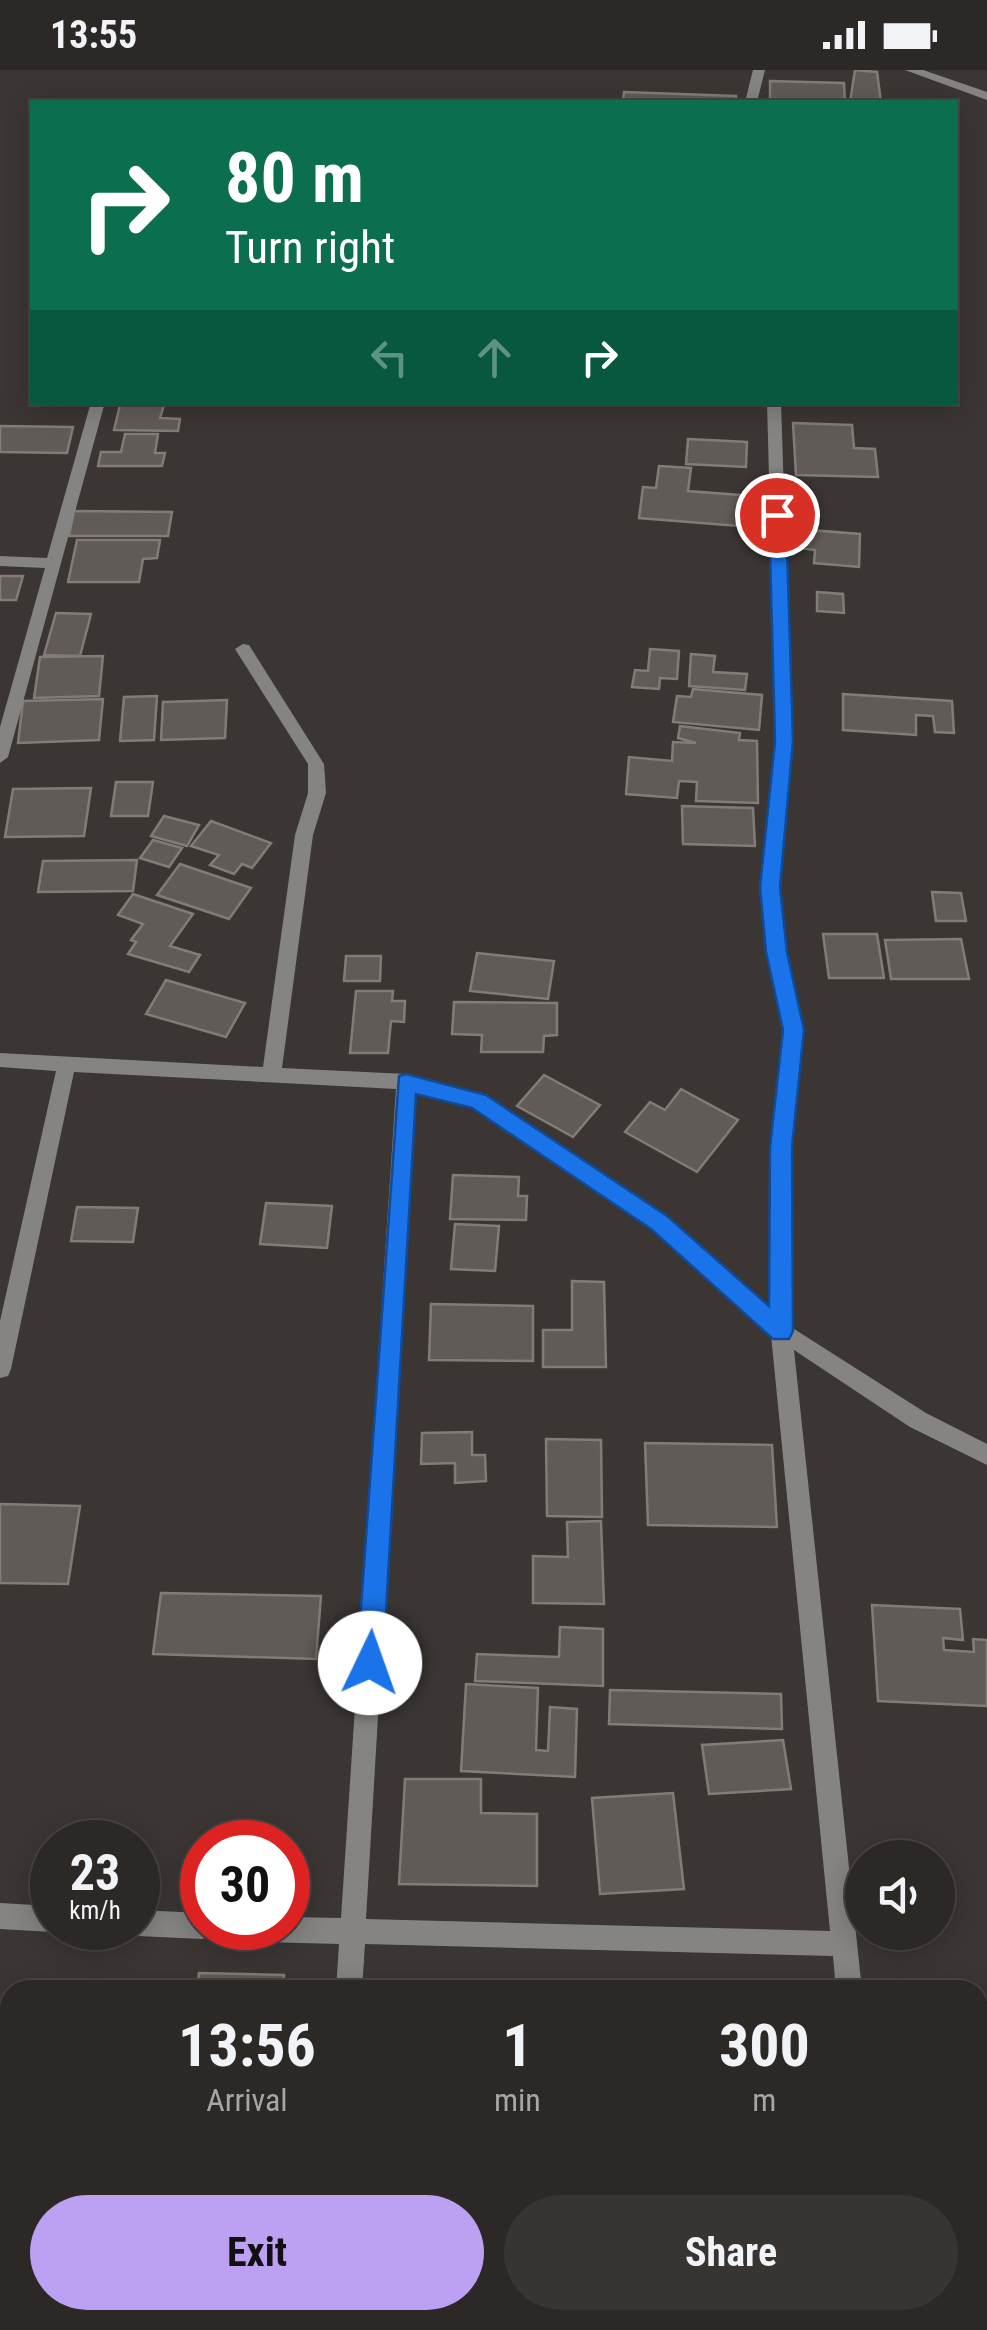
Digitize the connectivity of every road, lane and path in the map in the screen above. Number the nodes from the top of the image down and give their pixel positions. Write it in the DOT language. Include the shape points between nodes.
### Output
graph roads {
  1 [pos="759,70"];
  2 [pos="912,70"];
  3 [pos="987,96"];
  4 [pos="752,100"];
  5 [pos="97,405"];
  6 [pos="774,405"];
  7 [pos="0,561"];
  8 [pos="55,563"];
  9 [pos="244,648"];
  10 [pos="0,758"];
  11 [pos="0,1060"];
  12 [pos="67,1062"];
  13 [pos="272,1074"];
  14 [pos="406,1082"];
  15 [pos="781,1331"];
  16 [pos="0,1369"];
  17 [pos="987,1454"];
  18 [pos="0,1916"];
  19 [pos="30,1917"];
  20 [pos="310,1932"];
  21 [pos="353,1934"];
  22 [pos="845,1935"];
  23 [pos="845,1944"];
  24 [pos="846,1950"];
  25 [pos="351,1980"];
  26 [pos="848,1980"];
  1 -- 4 [label="street"];
  2 -- 3 [label="street"];
  5 -- 8 [label="street"];
  6 -- 15 [label="street" via="784,741 770,887 793,1030 781,1147"];
  7 -- 8 [label="street"];
  8 -- 10 [label="street"];
  9 -- 13 [label="street" via="316,764"];
  11 -- 12 [label="street"];
  12 -- 13 [label="street"];
  12 -- 16 [label="street"];
  13 -- 14 [label="street"];
  14 -- 15 [label="street" via="478,1101 659,1222"];
  14 -- 21 [label="street"];
  15 -- 17 [label="street" via="918,1420"];
  15 -- 22 [label="street"];
  18 -- 19 [label="street"];
  20 -- 21 [label="street"];
  21 -- 23 [label="street"];
  21 -- 25 [label="street"];
  24 -- 26 [label="street"];
}
